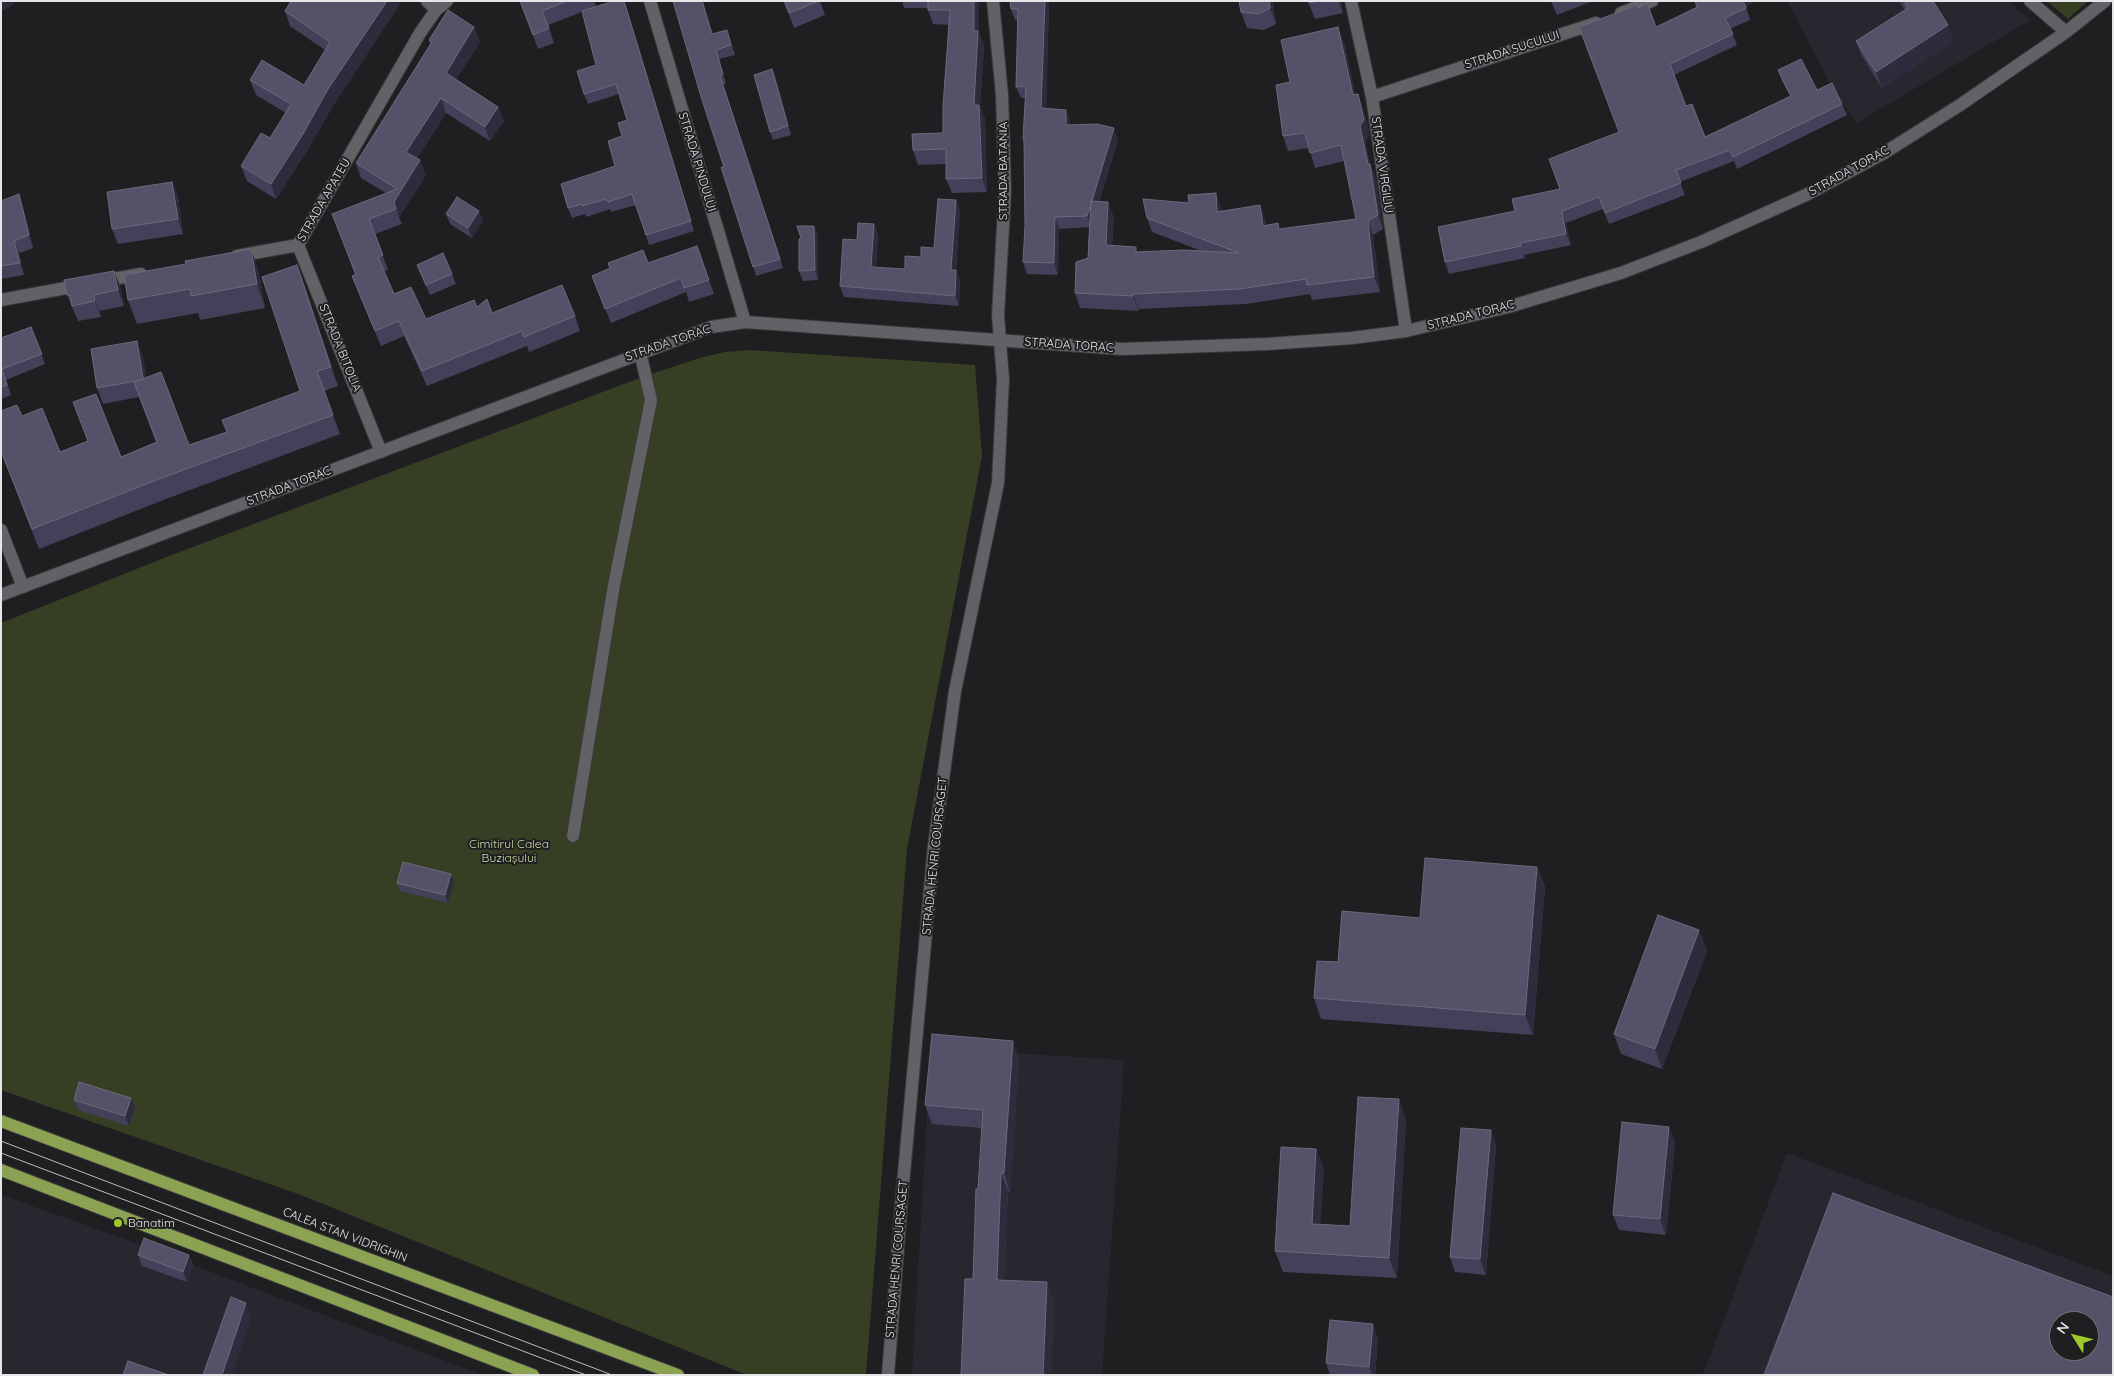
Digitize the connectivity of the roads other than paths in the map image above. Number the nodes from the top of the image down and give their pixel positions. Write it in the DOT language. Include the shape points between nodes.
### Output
graph roads {
  1 [pos="447,1"];
  2 [pos="650,1"];
  3 [pos="993,1"];
  4 [pos="1351,1"];
  5 [pos="1652,1"];
  6 [pos="2030,1"];
  7 [pos="2105,1"];
  8 [pos="431,6"];
  9 [pos="2066,32"];
  10 [pos="1372,97"];
  11 [pos="298,245"];
  12 [pos="222,259"];
  13 [pos="154,272"];
  14 [pos="1,300"];
  15 [pos="746,322"];
  16 [pos="1406,331"];
  17 [pos="1000,341"];
  18 [pos="640,352"];
  19 [pos="381,452"];
  20 [pos="1,530"];
  21 [pos="23,586"];
  22 [pos="1,595"];
  23 [pos="573,836"];
  24 [pos="1,1121"];
  25 [pos="1,1170"];
  26 [pos="534,1375"];
  27 [pos="678,1375"];
  28 [pos="888,1375"];
  1 -- 8 [label="street, STRADA APATEU"];
  2 -- 15 [label="street, STRADA PINDULUI"];
  3 -- 17 [label="street, STRADA BATANIA" via="1002,95 1005,191 998,315"];
  4 -- 10 [label="street, STRADA VIRGILIU"];
  5 -- 10 [label="street, STRADA SUCULUI"];
  6 -- 9 [label="street"];
  7 -- 9 [label="street, STRADA TORAC"];
  8 -- 11 [label="street, STRADA APATEU" via="420,32"];
  9 -- 16 [label="street, STRADA TORAC" via="1884,153 1808,194 1701,242 1621,273 1508,307"];
  10 -- 16 [label="street, STRADA VIRGILIU"];
  11 -- 12 [label="street, STRADA APATEU"];
  11 -- 19 [label="street, STRADA BITOLIA"];
  13 -- 14 [label="street"];
  15 -- 17 [label="street, STRADA TORAC"];
  15 -- 18 [label="street, STRADA TORAC" via="711,327"];
  16 -- 17 [label="street, STRADA TORAC" via="1267,344 1122,349"];
  17 -- 28 [label="street, STRADA HENRI COURSAGET" via="1003,379 998,483 955,691 934,846"];
  18 -- 19 [label="street, STRADA TORAC"];
  18 -- 23 [label="street" via="651,400 614,585"];
  19 -- 21 [label="street, STRADA TORAC"];
  20 -- 21 [label="street"];
  21 -- 22 [label="street, STRADA TORAC"];
  24 -- 27 [label="main road, CALEA STAN VIDRIGHIN"];
  25 -- 26 [label="main road"];
}
